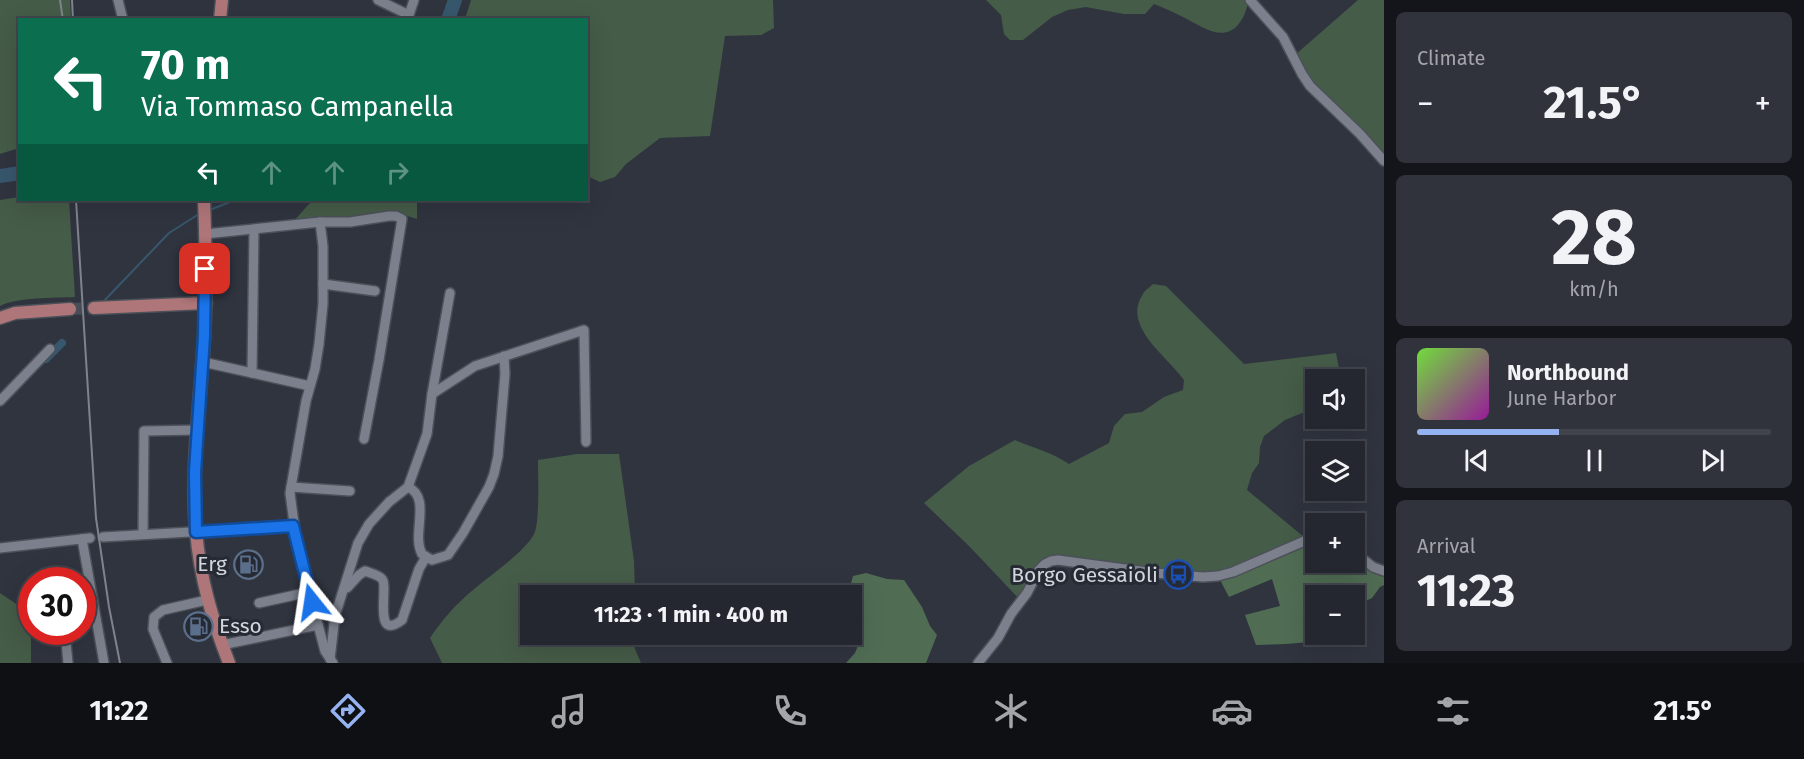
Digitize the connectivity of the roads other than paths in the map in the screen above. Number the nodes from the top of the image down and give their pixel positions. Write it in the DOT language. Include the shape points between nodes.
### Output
graph roads {
  1 [pos="118,0"];
  2 [pos="222,0"];
  3 [pos="378,0"];
  4 [pos="414,0"];
  5 [pos="1250,0"];
  6 [pos="122,18"];
  7 [pos="220,18"];
  8 [pos="1384,161"];
  9 [pos="204,201"];
  10 [pos="320,222"];
  11 [pos="205,228"];
  12 [pos="255,229"];
  13 [pos="323,284"];
  14 [pos="375,291"];
  15 [pos="450,292"];
  16 [pos="206,303"];
  17 [pos="94,308"];
  18 [pos="70,309"];
  19 [pos="0,318"];
  20 [pos="50,349"];
  21 [pos="504,356"];
  22 [pos="203,363"];
  23 [pos="252,372"];
  24 [pos="310,386"];
  25 [pos="432,394"];
  26 [pos="0,401"];
  27 [pos="198,430"];
  28 [pos="364,439"];
  29 [pos="585,442"];
  30 [pos="291,487"];
  31 [pos="408,487"];
  32 [pos="350,491"];
  33 [pos="293,526"];
  34 [pos="196,532"];
  35 [pos="143,534"];
  36 [pos="103,537"];
  37 [pos="1305,541"];
  38 [pos="0,548"];
  39 [pos="426,557"];
  40 [pos="1365,561"];
  41 [pos="87,567"];
  42 [pos="1384,571"];
  43 [pos="344,588"];
  44 [pos="309,592"];
  45 [pos="207,600"];
  46 [pos="260,603"];
  47 [pos="318,625"];
  48 [pos="96,634"];
  49 [pos="66,645"];
  50 [pos="222,645"];
  51 [pos="332,661"];
  52 [pos="68,663"];
  53 [pos="104,663"];
  54 [pos="167,663"];
  55 [pos="229,663"];
  56 [pos="978,663"];
  1 -- 6 [label="street"];
  2 -- 7 [label="main road"];
  3 -- 4 [label="street" via="409,15"];
  5 -- 8 [label="street" via="1283,37 1310,86"];
  9 -- 11 [label="main road"];
  10 -- 12 [label="street"];
  10 -- 13 [label="street"];
  10 -- 28 [label="street" via="389,216 402,219"];
  11 -- 12 [label="street"];
  11 -- 16 [label="main road"];
  12 -- 23 [label="street"];
  13 -- 14 [label="street"];
  13 -- 24 [label="street" via="319,344"];
  15 -- 25 [label="street"];
  16 -- 17 [label="main road"];
  16 -- 22 [label="main road"];
  18 -- 19 [label="main road"];
  20 -- 26 [label="street"];
  21 -- 25 [label="street" via="475,366"];
  21 -- 29 [label="street" via="584,330"];
  21 -- 39 [label="street" via="498,456 489,487 448,555 432,560"];
  22 -- 23 [label="street"];
  22 -- 27 [label="main road"];
  23 -- 24 [label="street"];
  24 -- 30 [label="street"];
  25 -- 31 [label="street" via="427,434"];
  27 -- 34 [label="main road"];
  27 -- 35 [label="street" via="144,431"];
  30 -- 32 [label="street"];
  30 -- 33 [label="street"];
  31 -- 39 [label="street" via="419,499 417,538"];
  31 -- 43 [label="street" via="369,524 358,543"];
  33 -- 34 [label="street"];
  33 -- 44 [label="street"];
  34 -- 35 [label="street"];
  34 -- 45 [label="main road"];
  35 -- 36 [label="street"];
  37 -- 56 [label="street" via="1218,576 1051,561 1039,570 998,638"];
  38 -- 41 [label="street" via="86,539"];
  39 -- 43 [label="street" via="402,620 395,625 384,620 382,614 382,579 365,571"];
  40 -- 42 [label="street"];
  43 -- 51 [label="street" via="335,616"];
  44 -- 46 [label="street"];
  44 -- 47 [label="street"];
  45 -- 50 [label="main road"];
  45 -- 54 [label="street" via="163,610 154,617 153,628"];
  47 -- 50 [label="street"];
  47 -- 51 [label="street"];
  48 -- 53 [label="street"];
  49 -- 52 [label="street"];
  50 -- 55 [label="main road"];
}
